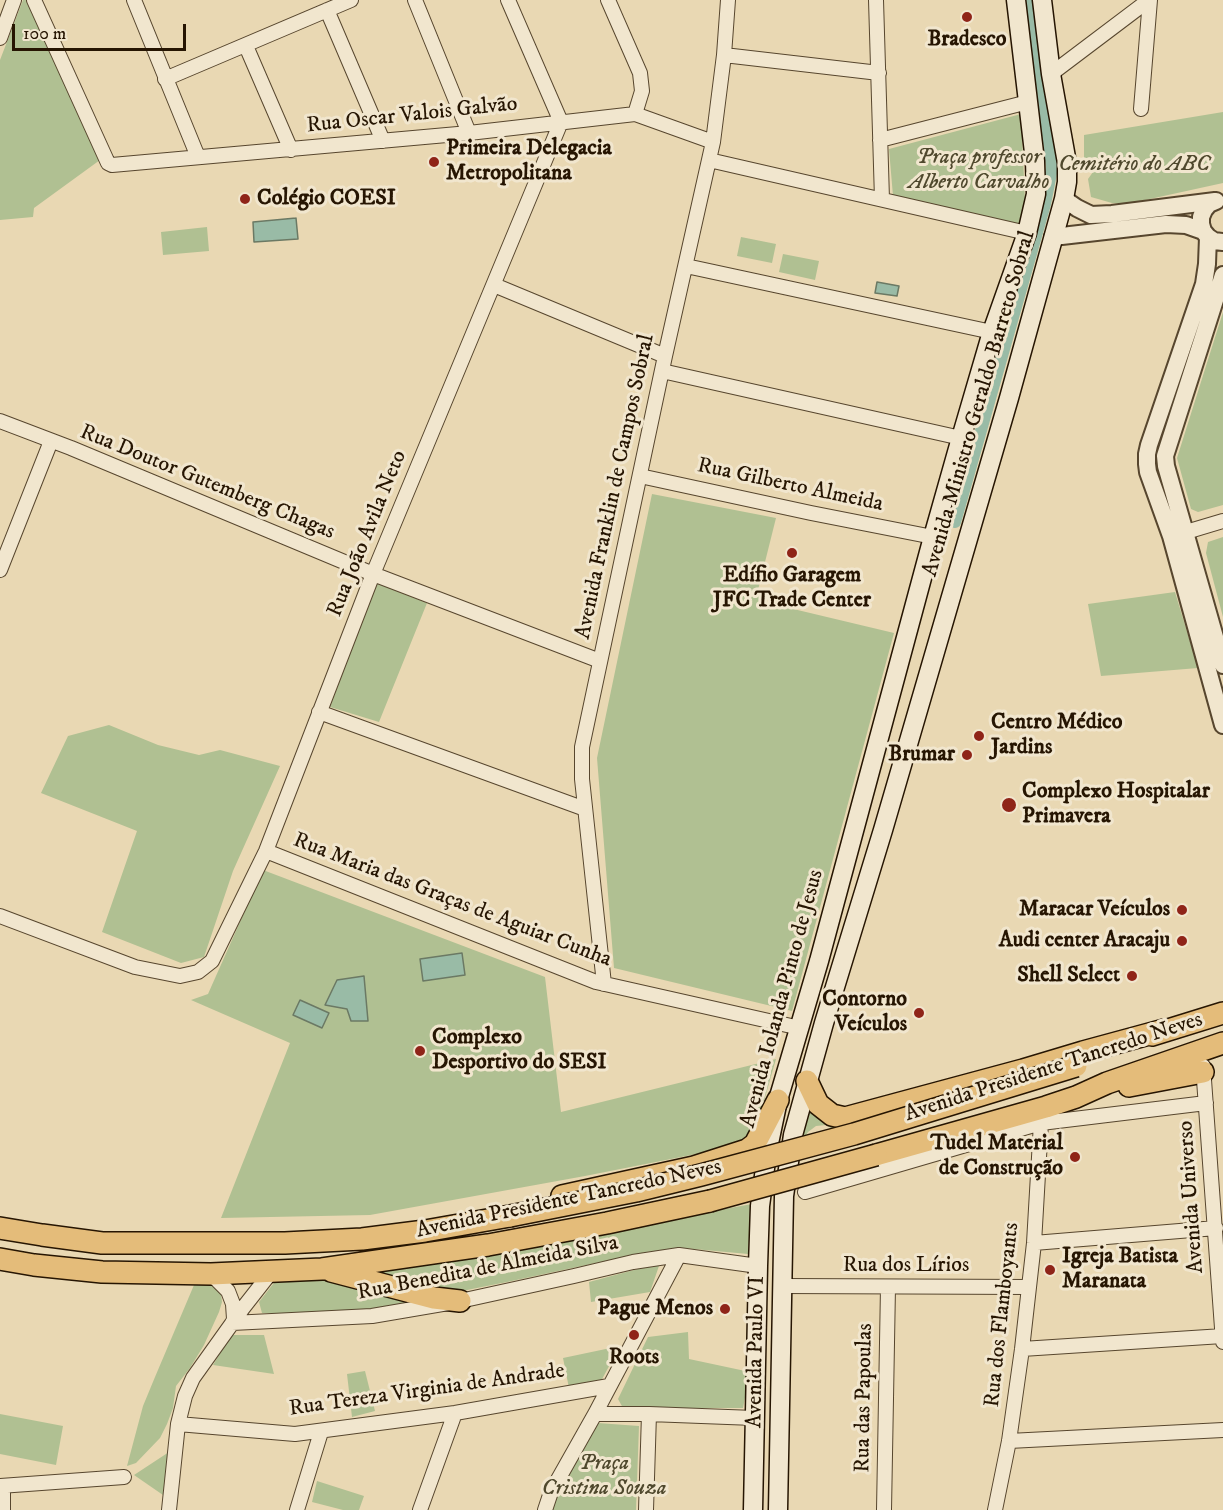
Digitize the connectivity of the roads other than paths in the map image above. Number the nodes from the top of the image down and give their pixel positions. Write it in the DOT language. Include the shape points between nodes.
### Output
graph roads {
  1 [pos="14,0"];
  2 [pos="34,0"];
  3 [pos="134,0"];
  4 [pos="351,0"];
  5 [pos="415,0"];
  6 [pos="508,0"];
  7 [pos="608,0"];
  8 [pos="728,0"];
  9 [pos="876,0"];
  10 [pos="1016,0"];
  11 [pos="1042,0"];
  12 [pos="1149,0"];
  13 [pos="327,10"];
  14 [pos="0,38"];
  15 [pos="246,46"];
  16 [pos="724,55"];
  17 [pos="879,73"];
  18 [pos="1051,74"];
  19 [pos="165,79"];
  20 [pos="1028,102"];
  21 [pos="1142,109"];
  22 [pos="635,114"];
  23 [pos="561,122"];
  24 [pos="469,133"];
  25 [pos="880,140"];
  26 [pos="383,141"];
  27 [pos="713,142"];
  28 [pos="291,150"];
  29 [pos="198,156"];
  30 [pos="709,160"];
  31 [pos="882,199"];
  32 [pos="1064,199"];
  33 [pos="1219,200"];
  34 [pos="1027,233"];
  35 [pos="1053,237"];
  36 [pos="1211,237"];
  37 [pos="686,266"];
  38 [pos="1223,275"];
  39 [pos="494,285"];
  40 [pos="992,332"];
  41 [pos="665,356"];
  42 [pos="662,371"];
  43 [pos="0,421"];
  44 [pos="961,438"];
  45 [pos="51,441"];
  46 [pos="640,476"];
  47 [pos="1223,521"];
  48 [pos="1178,534"];
  49 [pos="933,537"];
  50 [pos="0,570"];
  51 [pos="373,574"];
  52 [pos="600,661"];
  53 [pos="1223,665"];
  54 [pos="320,712"];
  55 [pos="1223,724"];
  56 [pos="861,806"];
  57 [pos="585,808"];
  58 [pos="887,815"];
  59 [pos="266,851"];
  60 [pos="0,916"];
  61 [pos="819,961"];
  62 [pos="842,966"];
  63 [pos="604,984"];
  64 [pos="1223,1013"];
  65 [pos="800,1028"];
  66 [pos="1164,1030"];
  67 [pos="1223,1043"];
  68 [pos="1202,1049"];
  69 [pos="1203,1072"];
  70 [pos="807,1081"];
  71 [pos="1076,1097"];
  72 [pos="778,1100"];
  73 [pos="1206,1103"];
  74 [pos="1041,1123"];
  75 [pos="1218,1188"];
  76 [pos="805,1192"];
  77 [pos="784,1196"];
  78 [pos="760,1206"];
  79 [pos="0,1228"];
  80 [pos="1216,1228"];
  81 [pos="425,1231"];
  82 [pos="1034,1243"];
  83 [pos="679,1255"];
  84 [pos="0,1259"];
  85 [pos="758,1266"];
  86 [pos="322,1269"];
  87 [pos="272,1271"];
  88 [pos="211,1274"];
  89 [pos="1221,1285"];
  90 [pos="783,1286"];
  91 [pos="888,1287"];
  92 [pos="1029,1287"];
  93 [pos="460,1301"];
  94 [pos="233,1321"];
  95 [pos="1223,1336"];
  96 [pos="1223,1342"];
  97 [pos="1022,1349"];
  98 [pos="609,1386"];
  99 [pos="455,1413"];
  100 [pos="595,1414"];
  101 [pos="649,1414"];
  102 [pos="754,1418"];
  103 [pos="178,1424"];
  104 [pos="1223,1430"];
  105 [pos="321,1432"];
  106 [pos="1009,1441"];
  107 [pos="124,1477"];
  108 [pos="1,1486"];
  109 [pos="3,1510"];
  110 [pos="169,1510"];
  111 [pos="297,1510"];
  112 [pos="420,1510"];
  113 [pos="544,1510"];
  114 [pos="646,1510"];
  115 [pos="753,1510"];
  116 [pos="777,1510"];
  117 [pos="884,1510"];
  118 [pos="995,1510"];
  1 -- 14 [label="street"];
  2 -- 29 [label="street, Rua Oscar Valois Galvão" via="110,165"];
  3 -- 19 [label="street"];
  4 -- 13 [label="street"];
  5 -- 24 [label="street"];
  6 -- 23 [label="street"];
  7 -- 22 [label="street" via="640,73 642,91"];
  8 -- 16 [label="street, Avenida Franklin de Campos Sobral"];
  9 -- 17 [label="street"];
  10 -- 20 [label="main road, Avenida Ministro Geraldo Barreto Sobral"];
  11 -- 18 [label="main road, Avenida Ministro Geraldo Barreto Sobral"];
  12 -- 18 [label="street"];
  12 -- 21 [label="street"];
  13 -- 15 [label="street"];
  13 -- 26 [label="street"];
  15 -- 19 [label="street"];
  15 -- 28 [label="street"];
  16 -- 17 [label="street"];
  16 -- 27 [label="street, Avenida Franklin de Campos Sobral"];
  17 -- 25 [label="street"];
  18 -- 32 [label="main road, Avenida Ministro Geraldo Barreto Sobral" via="1067,163"];
  19 -- 29 [label="street"];
  20 -- 25 [label="street"];
  20 -- 34 [label="main road, Avenida Ministro Geraldo Barreto Sobral" via="1036,194"];
  22 -- 23 [label="street, Rua Oscar Valois Galvão"];
  22 -- 27 [label="street, Rua Oscar Valois Galvão"];
  23 -- 24 [label="street, Rua Oscar Valois Galvão"];
  23 -- 39 [label="street, Rua João Avila Neto"];
  24 -- 26 [label="street, Rua Oscar Valois Galvão"];
  25 -- 31 [label="street"];
  26 -- 28 [label="street, Rua Oscar Valois Galvão"];
  27 -- 30 [label="street, Avenida Franklin de Campos Sobral"];
  28 -- 29 [label="street, Rua Oscar Valois Galvão"];
  30 -- 31 [label="street"];
  30 -- 37 [label="street, Avenida Franklin de Campos Sobral"];
  31 -- 34 [label="street"];
  32 -- 33 [label="street" via="1090,215"];
  32 -- 35 [label="main road, Avenida Ministro Geraldo Barreto Sobral"];
  33 -- 36 [label="street" via="1209,204 1201,217 1201,224"];
  34 -- 40 [label="main road, Avenida Ministro Geraldo Barreto Sobral"];
  35 -- 36 [label="street" via="1166,224 1186,225"];
  35 -- 58 [label="main road, Avenida Ministro Geraldo Barreto Sobral"];
  36 -- 48 [label="street" via="1204,284 1147,454 1148,472"];
  37 -- 40 [label="street"];
  37 -- 41 [label="street, Avenida Franklin de Campos Sobral"];
  38 -- 48 [label="street" via="1165,456"];
  39 -- 41 [label="street"];
  39 -- 51 [label="street, Rua João Avila Neto"];
  40 -- 44 [label="main road, Avenida Ministro Geraldo Barreto Sobral"];
  41 -- 42 [label="street, Avenida Franklin de Campos Sobral"];
  42 -- 44 [label="street"];
  42 -- 46 [label="street, Avenida Franklin de Campos Sobral"];
  43 -- 45 [label="street, Rua Doutor Gutemberg Chagas"];
  44 -- 49 [label="main road, Avenida Ministro Geraldo Barreto Sobral"];
  45 -- 50 [label="street"];
  45 -- 51 [label="street, Rua Doutor Gutemberg Chagas"];
  46 -- 49 [label="street, Rua Gilberto Almeida"];
  46 -- 52 [label="street, Avenida Franklin de Campos Sobral"];
  47 -- 48 [label="street"];
  48 -- 53 [label="street"];
  48 -- 55 [label="street"];
  49 -- 56 [label="main road, Avenida Ministro Geraldo Barreto Sobral"];
  51 -- 52 [label="street, Rua Doutor Gutemberg Chagas"];
  51 -- 54 [label="street, Rua João Avila Neto"];
  52 -- 57 [label="street, Avenida Franklin de Campos Sobral" via="582,747"];
  54 -- 57 [label="street"];
  54 -- 59 [label="street, Rua João Avila Neto"];
  56 -- 58 [label="main road" via="871,816"];
  56 -- 61 [label="main road, Avenida Iolanda Pinto de Jesus"];
  57 -- 63 [label="street, Avenida Franklin de Campos Sobral"];
  58 -- 62 [label="main road, Avenida Iolanda Pinto de Jesus"];
  59 -- 60 [label="street, Rua João Avila Neto" via="212,961 198,972 180,976 135,967"];
  59 -- 63 [label="street, Rua Maria das Graças de Aguiar Cunha"];
  61 -- 62 [label="main road" via="830,957"];
  61 -- 65 [label="main road, Avenida Iolanda Pinto de Jesus"];
  62 -- 70 [label="main road, Avenida Iolanda Pinto de Jesus"];
  63 -- 65 [label="street, Rua Maria das Graças de Aguiar Cunha"];
  64 -- 66 [label="main road, Avenida Presidente Tancredo Neves"];
  65 -- 72 [label="main road, Avenida Iolanda Pinto de Jesus"];
  66 -- 70 [label="main road" via="845,1118 837,1118 818,1104"];
  66 -- 81 [label="main road, Avenida Presidente Tancredo Neves, bridge" via="1076,1066 854,1134 636,1191"];
  67 -- 68 [label="main road, Avenida Presidente Tancredo Neves"];
  68 -- 69 [label="street, Avenida Universo"];
  68 -- 71 [label="main road, Avenida Presidente Tancredo Neves"];
  69 -- 71 [label="main road"];
  69 -- 73 [label="street, Avenida Universo"];
  70 -- 77 [label="main road, Avenida Iolanda Pinto de Jesus" via="793,1135"];
  71 -- 86 [label="main road, Avenida Presidente Tancredo Neves, bridge" via="710,1201 488,1245"];
  72 -- 78 [label="main road, Avenida Iolanda Pinto de Jesus"];
  72 -- 81 [label="main road" via="755,1144 747,1150 694,1167 459,1218"];
  73 -- 74 [label="street"];
  73 -- 75 [label="street, Avenida Universo"];
  74 -- 76 [label="street"];
  74 -- 82 [label="street, Rua dos Flamboyants"];
  75 -- 80 [label="street, Avenida Universo"];
  77 -- 90 [label="main road, Avenida Paulo VI"];
  78 -- 85 [label="main road, Avenida Paulo VI"];
  79 -- 81 [label="main road, Avenida Presidente Tancredo Neves" via="102,1243 285,1243"];
  80 -- 82 [label="street"];
  80 -- 89 [label="street, Avenida Universo"];
  82 -- 92 [label="street, Rua dos Flamboyants"];
  83 -- 85 [label="street, Rua Benedita de Almeida Silva"];
  83 -- 93 [label="street, Rua Benedita de Almeida Silva"];
  83 -- 98 [label="street"];
  84 -- 88 [label="main road, Avenida Presidente Tancredo Neves" via="102,1272"];
  85 -- 102 [label="main road, Avenida Paulo VI"];
  86 -- 87 [label="main road, Avenida Presidente Tancredo Neves"];
  86 -- 93 [label="main road"];
  87 -- 88 [label="main road, Avenida Presidente Tancredo Neves"];
  87 -- 94 [label="street"];
  88 -- 94 [label="street" via="228,1291"];
  89 -- 95 [label="street, Avenida Universo"];
  90 -- 91 [label="street, Rua dos Lírios"];
  90 -- 116 [label="main road, Avenida Paulo VI"];
  91 -- 92 [label="street, Rua dos Lírios"];
  91 -- 117 [label="street, Rua das Papoulas"];
  92 -- 97 [label="street, Rua dos Flamboyants"];
  93 -- 94 [label="street, Rua Benedita de Almeida Silva" via="372,1316"];
  94 -- 103 [label="street" via="193,1378"];
  95 -- 96 [label="street, Avenida Universo"];
  95 -- 97 [label="street"];
  97 -- 106 [label="street, Rua dos Flamboyants"];
  98 -- 99 [label="street, Rua Tereza Virginia de Andrade"];
  98 -- 100 [label="street"];
  99 -- 105 [label="street, Rua Tereza Virginia de Andrade"];
  99 -- 112 [label="street"];
  100 -- 101 [label="street"];
  100 -- 113 [label="street"];
  101 -- 102 [label="street"];
  101 -- 114 [label="street"];
  102 -- 115 [label="main road, Avenida Paulo VI"];
  103 -- 105 [label="street, Rua Tereza Virginia de Andrade" via="295,1434"];
  103 -- 110 [label="street"];
  104 -- 106 [label="street"];
  105 -- 111 [label="street"];
  106 -- 118 [label="street, Rua dos Flamboyants"];
  107 -- 108 [label="street"];
  108 -- 109 [label="street"];
}
